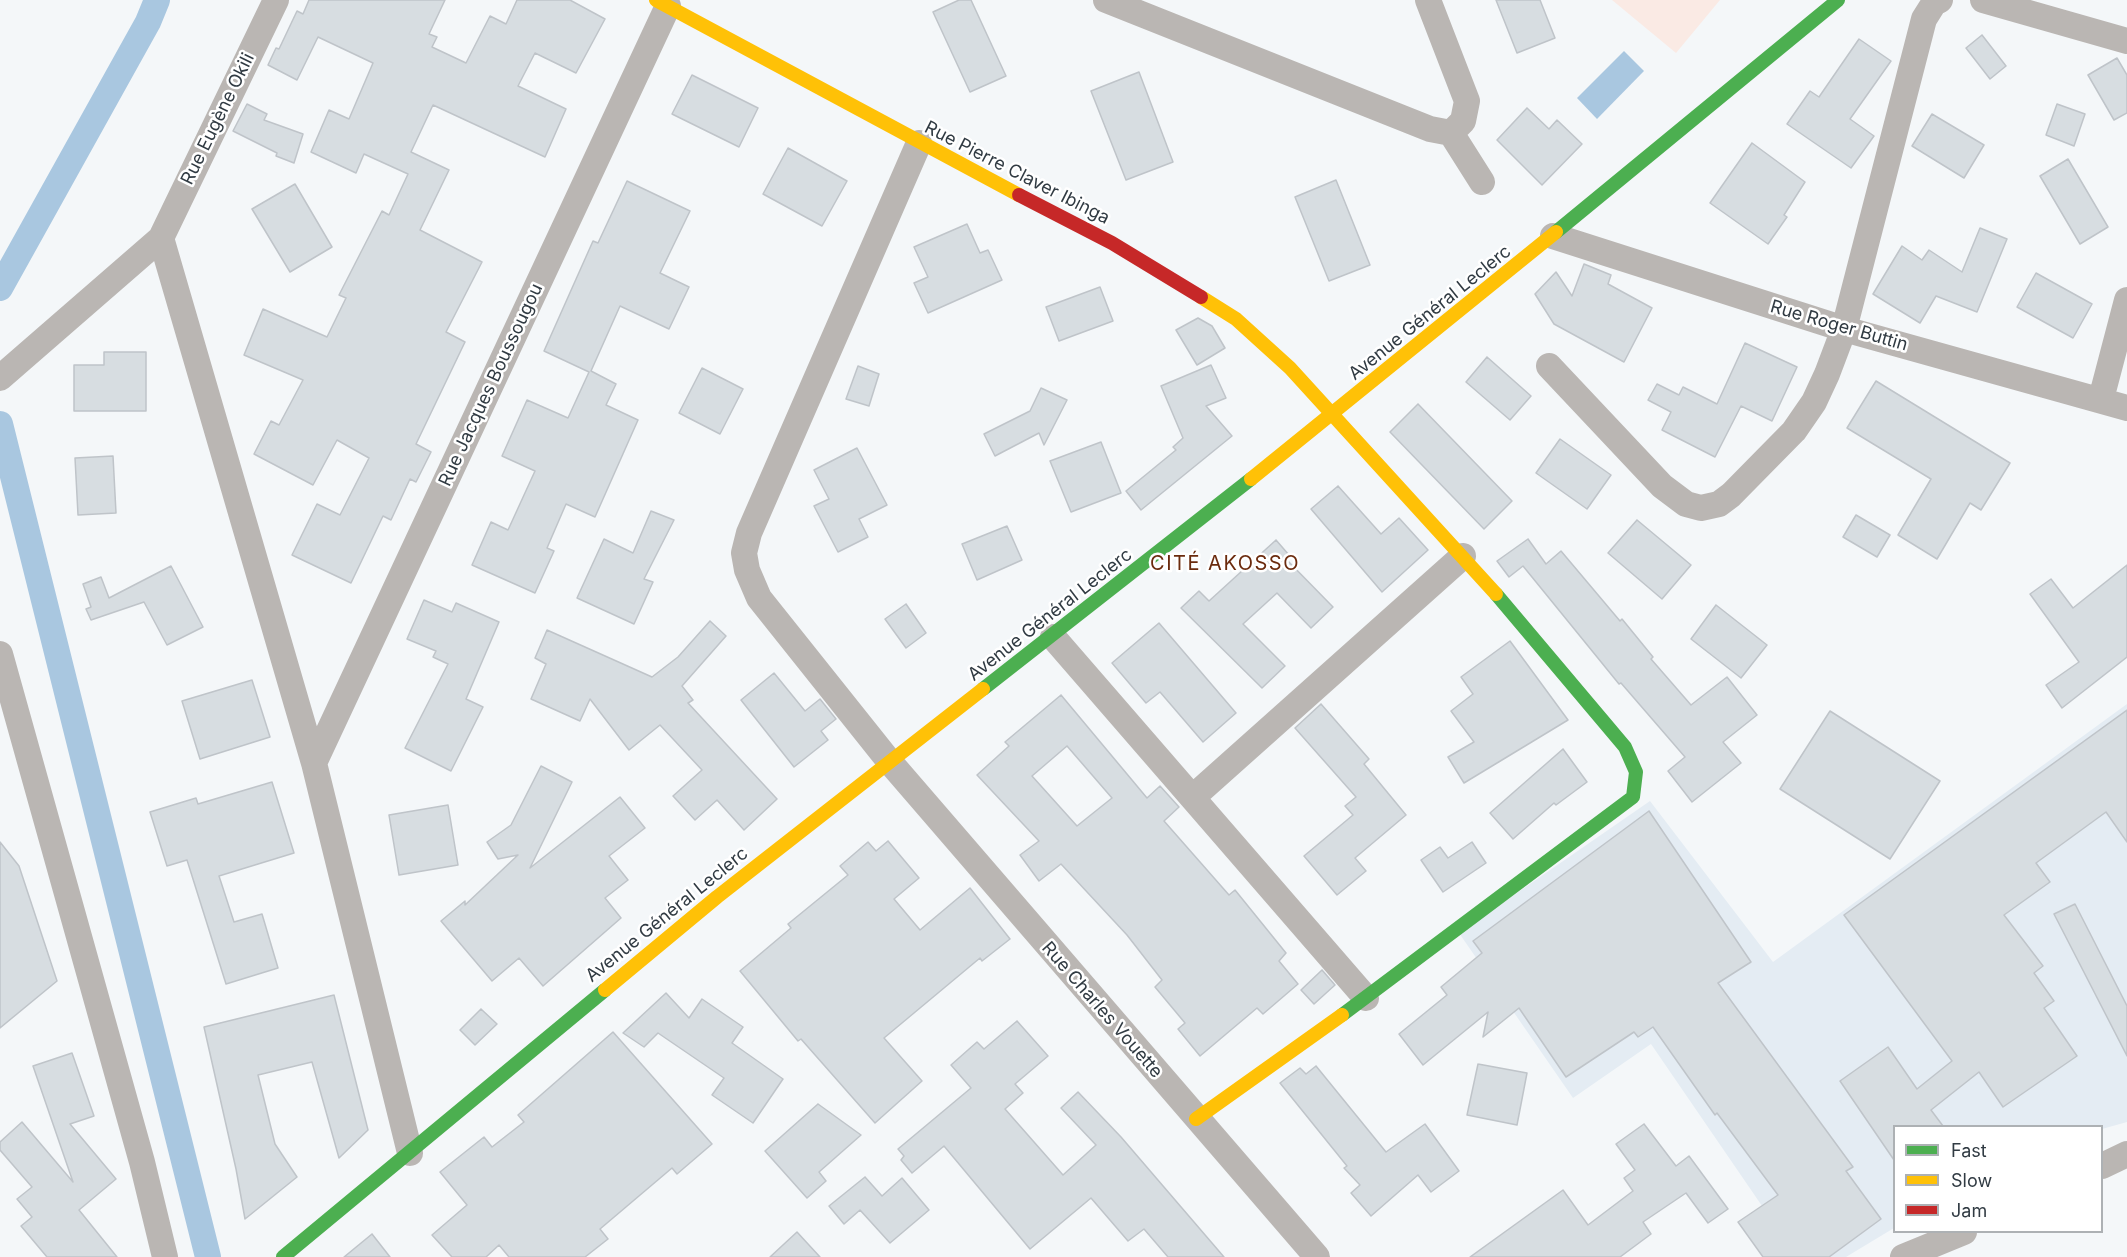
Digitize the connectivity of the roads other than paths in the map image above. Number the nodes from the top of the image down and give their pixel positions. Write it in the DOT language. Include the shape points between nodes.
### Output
graph roads {
  1 [pos="276,0"];
  2 [pos="1106,0"];
  3 [pos="1428,0"];
  4 [pos="1838,0"];
  5 [pos="1940,0"];
  6 [pos="1983,0"];
  7 [pos="662,3"];
  8 [pos="2127,41"];
  9 [pos="1451,133"];
  10 [pos="919,143"];
  11 [pos="1482,182"];
  12 [pos="1553,236"];
  13 [pos="161,238"];
  14 [pos="2127,300"];
  15 [pos="1844,329"];
  16 [pos="1549,366"];
  17 [pos="5,374"];
  18 [pos="2101,399"];
  19 [pos="2127,408"];
  20 [pos="1333,415"];
  21 [pos="1463,556"];
  22 [pos="1053,637"];
  23 [pos="0,654"];
  24 [pos="889,761"];
  25 [pos="314,763"];
  26 [pos="1193,797"];
  27 [pos="1366,998"];
  28 [pos="1196,1119"];
  29 [pos="410,1153"];
  30 [pos="2127,1154"];
  31 [pos="2103,1166"];
  32 [pos="1962,1233"];
  33 [pos="165,1257"];
  34 [pos="283,1257"];
  35 [pos="1317,1257"];
  36 [pos="1903,1257"];
  1 -- 13 [label="street, Rue Eugène Okili"];
  2 -- 9 [label="street" via="1430,129"];
  3 -- 9 [label="street" via="1467,101 1463,121"];
  4 -- 12 [label="main road, Avenue Général Leclerc"];
  5 -- 15 [label="street" via="1924,19"];
  6 -- 8 [label="street"];
  7 -- 10 [label="main road, Rue Pierre Claver Ibinga"];
  7 -- 25 [label="street, Rue Jacques Boussougou"];
  9 -- 11 [label="street"];
  10 -- 20 [label="main road, Rue Pierre Claver Ibinga" via="1112,243 1227,313 1290,368"];
  10 -- 24 [label="street, Rue Charles Vouette" via="749,533 744,553 759,598"];
  12 -- 15 [label="street, Rue Roger Buttin"];
  12 -- 20 [label="main road, Avenue Général Leclerc"];
  13 -- 17 [label="street"];
  13 -- 25 [label="street"];
  14 -- 18 [label="street"];
  15 -- 16 [label="street" via="1814,402 1794,431 1731,495 1719,504 1701,508 1686,504 1662,486"];
  15 -- 18 [label="street, Rue Roger Buttin"];
  18 -- 19 [label="street, Rue Roger Buttin"];
  20 -- 21 [label="main road, Rue Pierre Claver Ibinga"];
  20 -- 22 [label="main road, Avenue Général Leclerc"];
  21 -- 26 [label="street"];
  21 -- 27 [label="main road, Rue Pierre Claver Ibinga" via="1626,747 1636,772 1633,797"];
  22 -- 24 [label="main road, Avenue Général Leclerc"];
  22 -- 26 [label="street"];
  23 -- 33 [label="street"];
  24 -- 28 [label="street, Rue Charles Vouette"];
  24 -- 29 [label="main road, Avenue Général Leclerc" via="603,990"];
  25 -- 29 [label="street"];
  26 -- 27 [label="street"];
  27 -- 28 [label="main road, Rue Pierre Claver Ibinga"];
  28 -- 35 [label="street, Rue Charles Vouette"];
  29 -- 34 [label="main road, Avenue Général Leclerc"];
  30 -- 31 [label="street"];
  32 -- 36 [label="street"];
}
